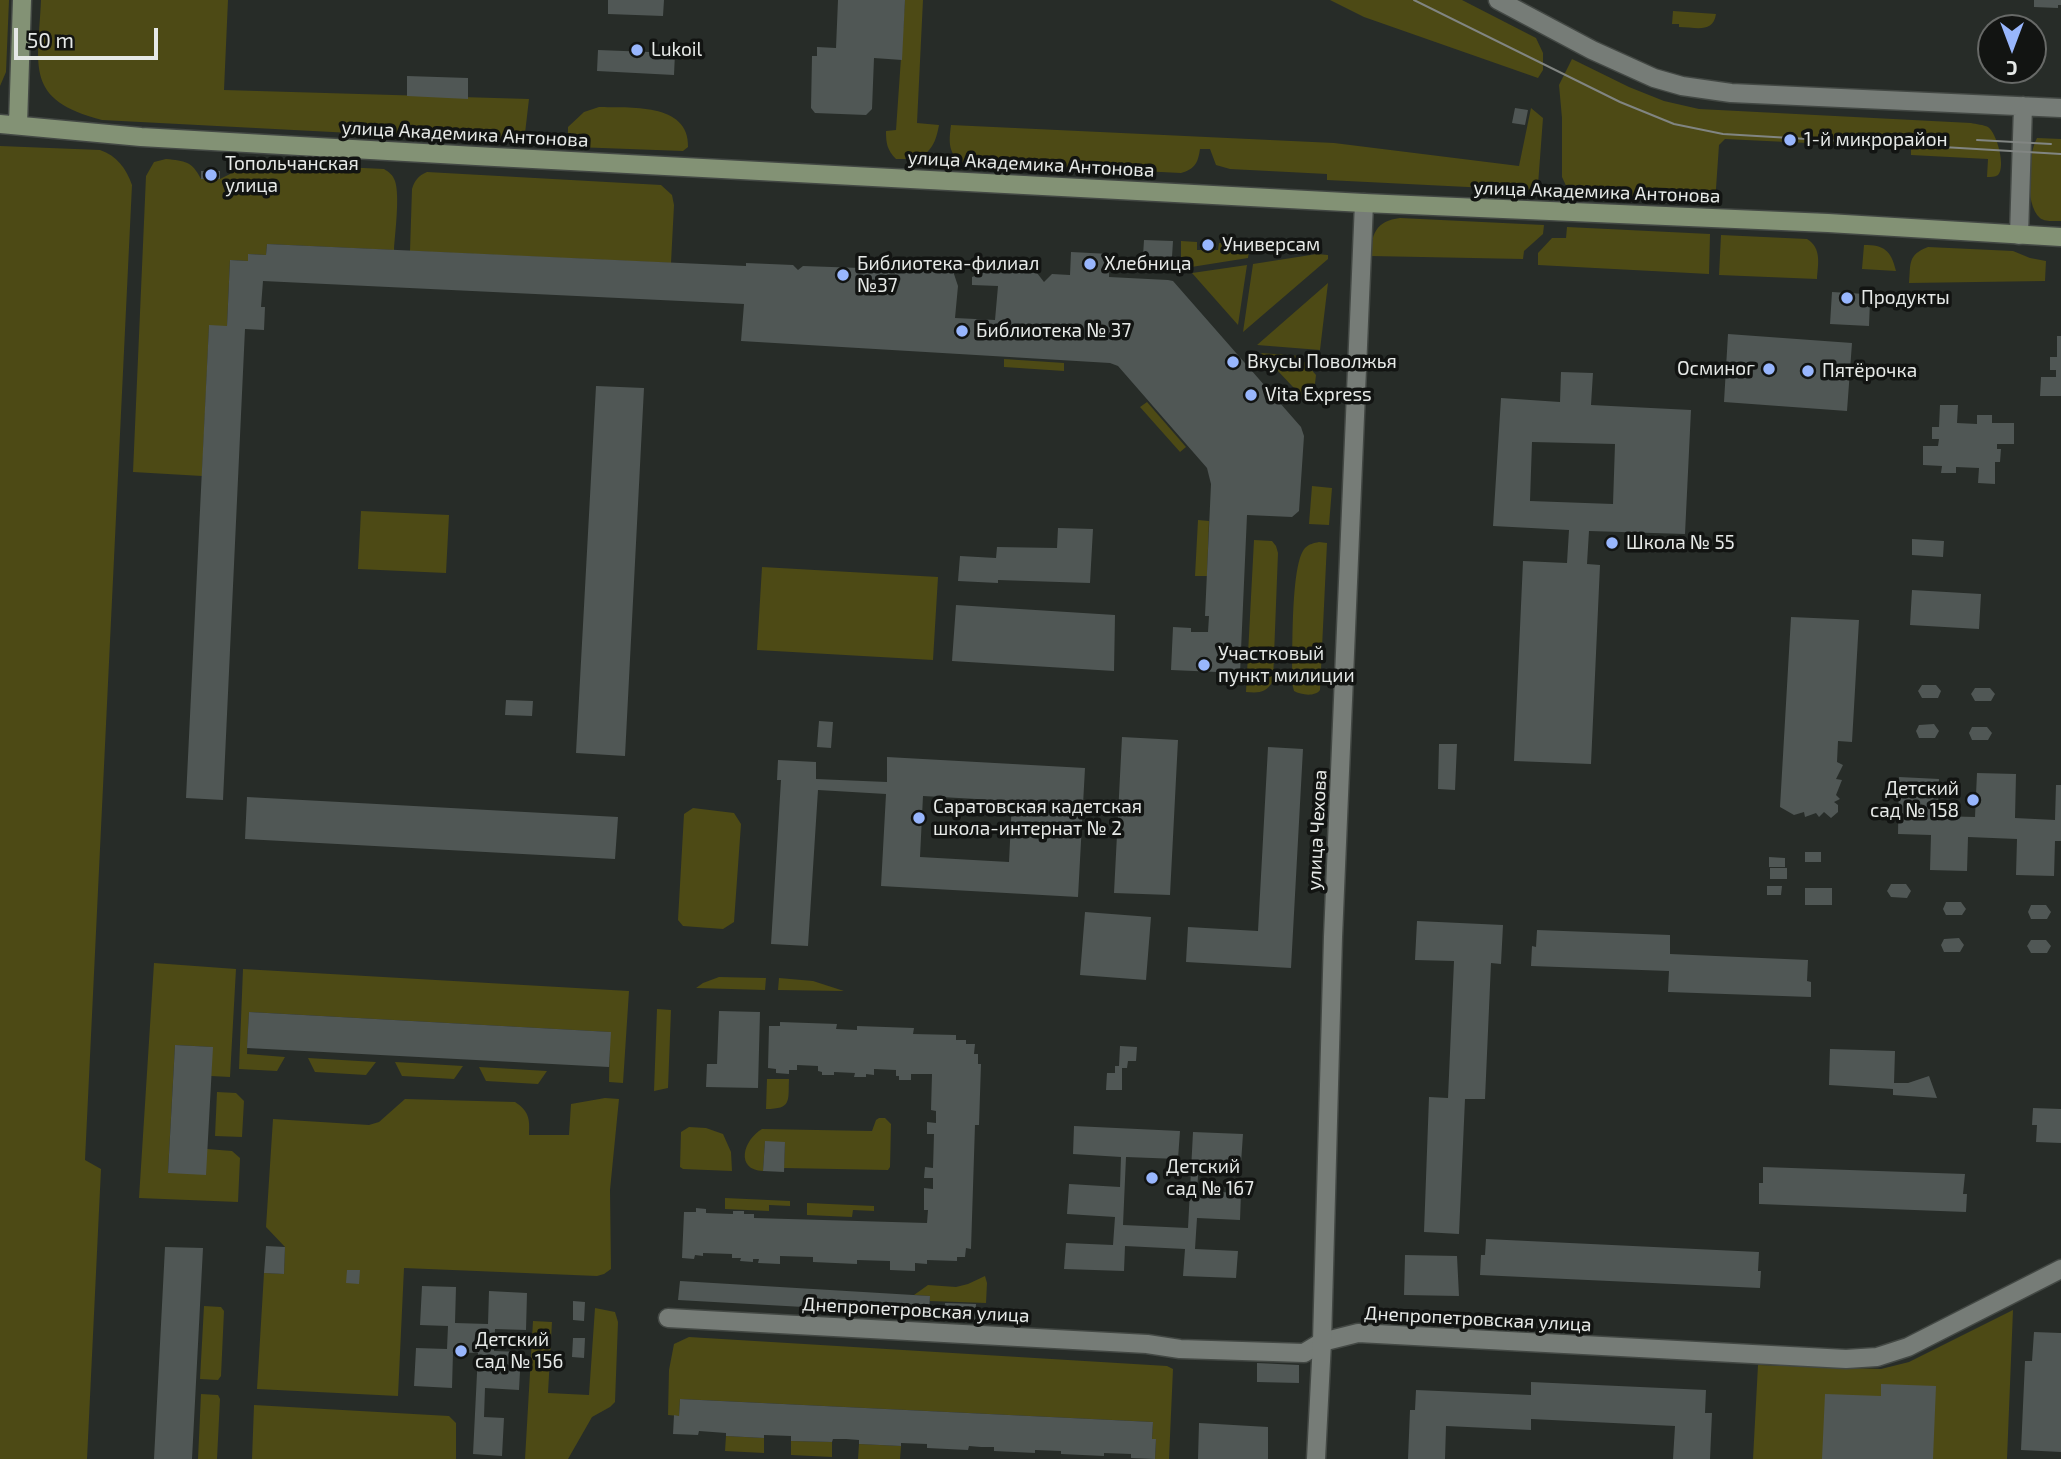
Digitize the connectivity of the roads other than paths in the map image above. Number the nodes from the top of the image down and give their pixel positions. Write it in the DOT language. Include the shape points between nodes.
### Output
graph roads {
  1 [pos="22,0"];
  2 [pos="1498,0"];
  3 [pos="2023,106"];
  4 [pos="2061,108"];
  5 [pos="0,124"];
  6 [pos="18,125"];
  7 [pos="1364,203"];
  8 [pos="2018,235"];
  9 [pos="2061,237"];
  10 [pos="2061,1269"];
  11 [pos="668,1318"];
  12 [pos="1322,1342"];
  13 [pos="1316,1459"];
  1 -- 6 [label="main road"];
  2 -- 3 [label="street" via="1614,60 1682,86 1731,93"];
  3 -- 4 [label="street"];
  3 -- 8 [label="street"];
  5 -- 6 [label="main road, улица Академика Антонова"];
  6 -- 7 [label="main road, улица Академика Антонова" via="141,137"];
  7 -- 8 [label="main road, улица Академика Антонова"];
  7 -- 12 [label="street, улица Чехова" via="1331,986"];
  8 -- 9 [label="main road, улица Академика Антонова"];
  10 -- 12 [label="street, Днепропетровская улица" via="1908,1348 1877,1357 1359,1333"];
  11 -- 12 [label="street, Днепропетровская улица" via="1180,1349 1304,1353"];
  12 -- 13 [label="street, улица Чехова"];
}
